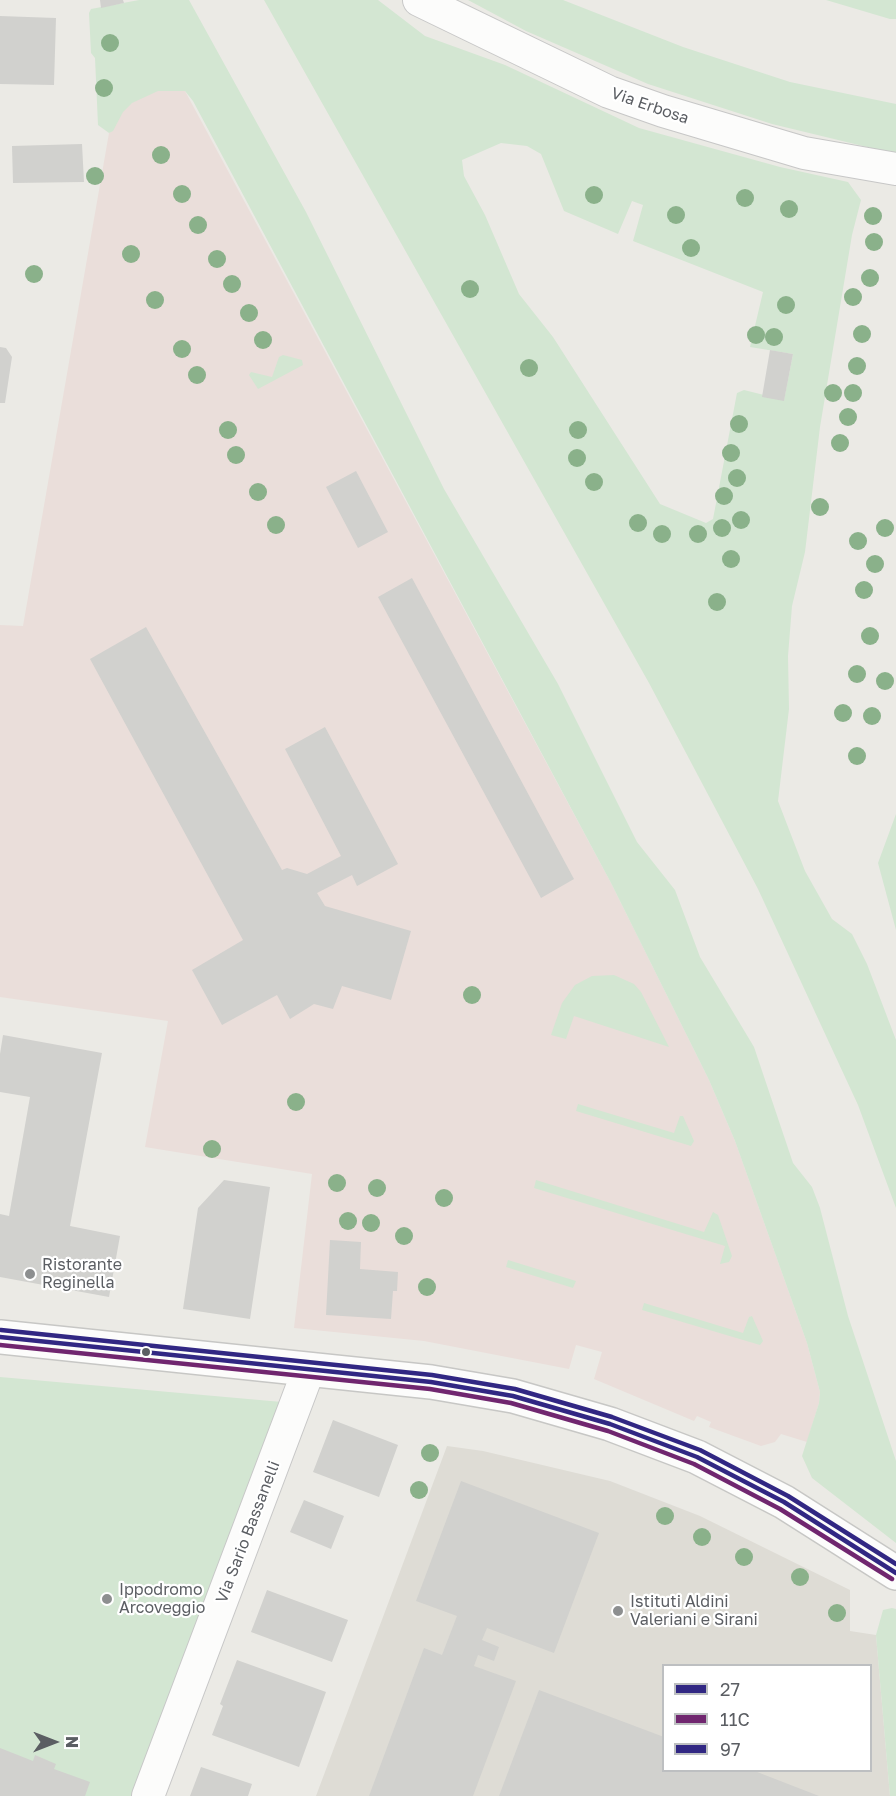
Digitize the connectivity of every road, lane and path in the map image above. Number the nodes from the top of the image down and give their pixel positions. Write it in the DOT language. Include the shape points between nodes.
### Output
graph roads {
  1 [pos="419,0"];
  2 [pos="896,169"];
  3 [pos="0,1337"];
  4 [pos="309,1369"];
  5 [pos="896,1573"];
  6 [pos="148,1796"];
  1 -- 2 [label="street, Via Erbosa" via="522,52 641,104 804,153"];
  3 -- 4 [label="street"];
  4 -- 5 [label="street" via="478,1389 610,1424 697,1457 765,1491"];
  4 -- 6 [label="street, Via Sario Bassanelli"];
}
